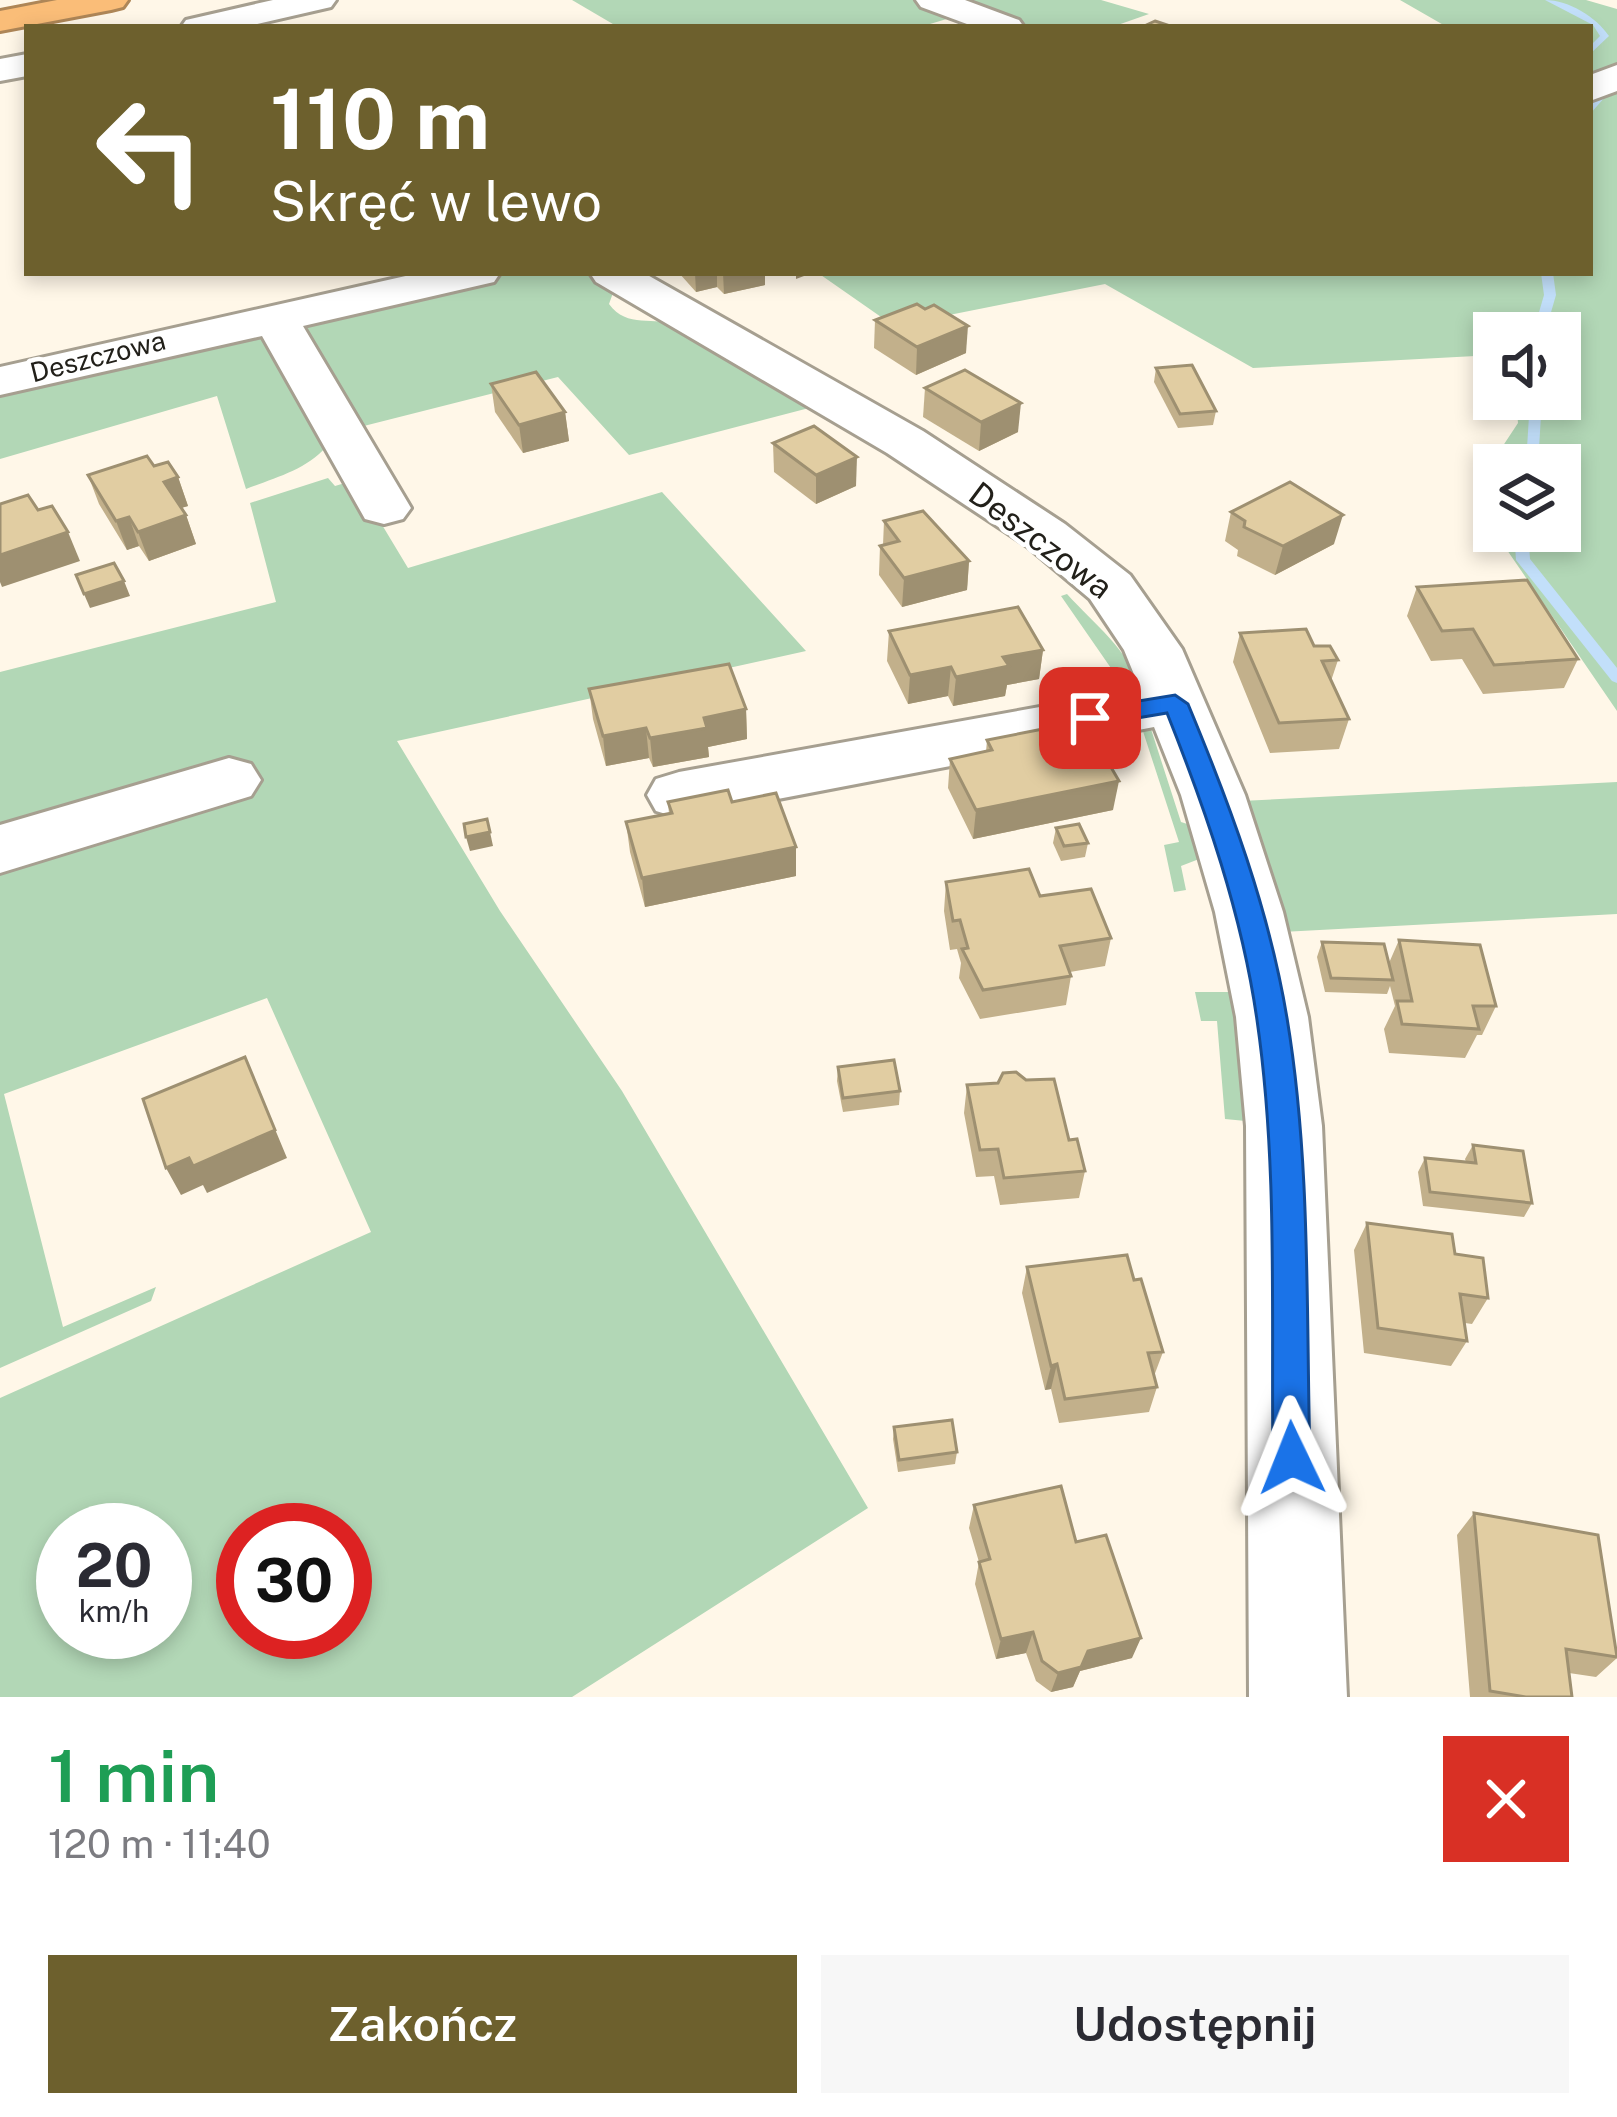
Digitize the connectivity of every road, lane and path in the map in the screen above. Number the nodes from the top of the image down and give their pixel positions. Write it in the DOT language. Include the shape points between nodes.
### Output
graph roads {
  1 [pos="111,0"];
  2 [pos="319,0"];
  3 [pos="933,0"];
  4 [pos="973,15"];
  5 [pos="0,21"];
  6 [pos="256,21"];
  7 [pos="940,24"];
  8 [pos="998,24"];
  9 [pos="449,276"];
  10 [pos="617,276"];
  11 [pos="332,288"];
  12 [pos="275,317"];
  13 [pos="0,381"];
  14 [pos="384,508"];
  15 [pos="1175,704"];
  16 [pos="229,780"];
  17 [pos="679,795"];
  18 [pos="0,849"];
  19 [pos="1298,1697"];
  1 -- 5 [label="highway"];
  2 -- 6 [label="street"];
  3 -- 4 [label="street"];
  4 -- 7 [label="street"];
  4 -- 8 [label="street"];
  9 -- 11 [label="street, Deszczowa"];
  10 -- 15 [label="street, Deszczowa" via="905,442 1082,562 1133,616"];
  11 -- 12 [label="street, Deszczowa"];
  12 -- 13 [label="street, Deszczowa"];
  12 -- 14 [label="street"];
  15 -- 17 [label="street"];
  15 -- 19 [label="street, Deszczowa" via="1213,795 1272,1017 1284,1126"];
  16 -- 18 [label="street"];
}
